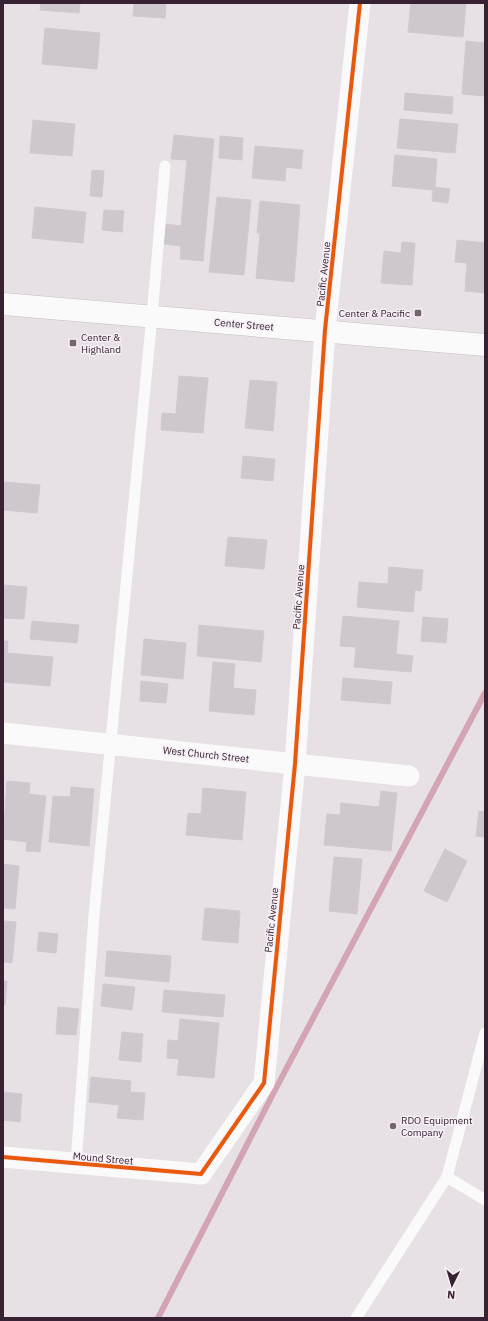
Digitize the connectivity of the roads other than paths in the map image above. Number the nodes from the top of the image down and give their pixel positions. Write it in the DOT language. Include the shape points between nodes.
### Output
graph roads {
  1 [pos="360,3"];
  2 [pos="165,166"];
  3 [pos="3,304"];
  4 [pos="152,316"];
  5 [pos="325,330"];
  6 [pos="485,345"];
  7 [pos="3,733"];
  8 [pos="111,744"];
  9 [pos="295,764"];
  10 [pos="409,776"];
  11 [pos="485,1033"];
  12 [pos="3,1157"];
  13 [pos="76,1163"];
  14 [pos="202,1174"];
  15 [pos="447,1177"];
  16 [pos="485,1200"];
  17 [pos="356,1318"];
  1 -- 5 [label="street, Pacific Avenue"];
  2 -- 4 [label="lane"];
  3 -- 4 [label="main road, Center Street"];
  4 -- 5 [label="main road, Center Street"];
  4 -- 8 [label="lane"];
  5 -- 6 [label="main road, Center Street"];
  5 -- 9 [label="street, Pacific Avenue"];
  7 -- 8 [label="street, West Church Street"];
  8 -- 9 [label="street, West Church Street"];
  8 -- 13 [label="lane" via="94,916"];
  9 -- 10 [label="street, West Church Street"];
  9 -- 14 [label="street, Pacific Avenue" via="264,1083"];
  11 -- 15 [label="lane"];
  12 -- 13 [label="street, Mound Street"];
  13 -- 14 [label="street, Mound Street"];
  15 -- 16 [label="lane"];
  15 -- 17 [label="lane"];
}
